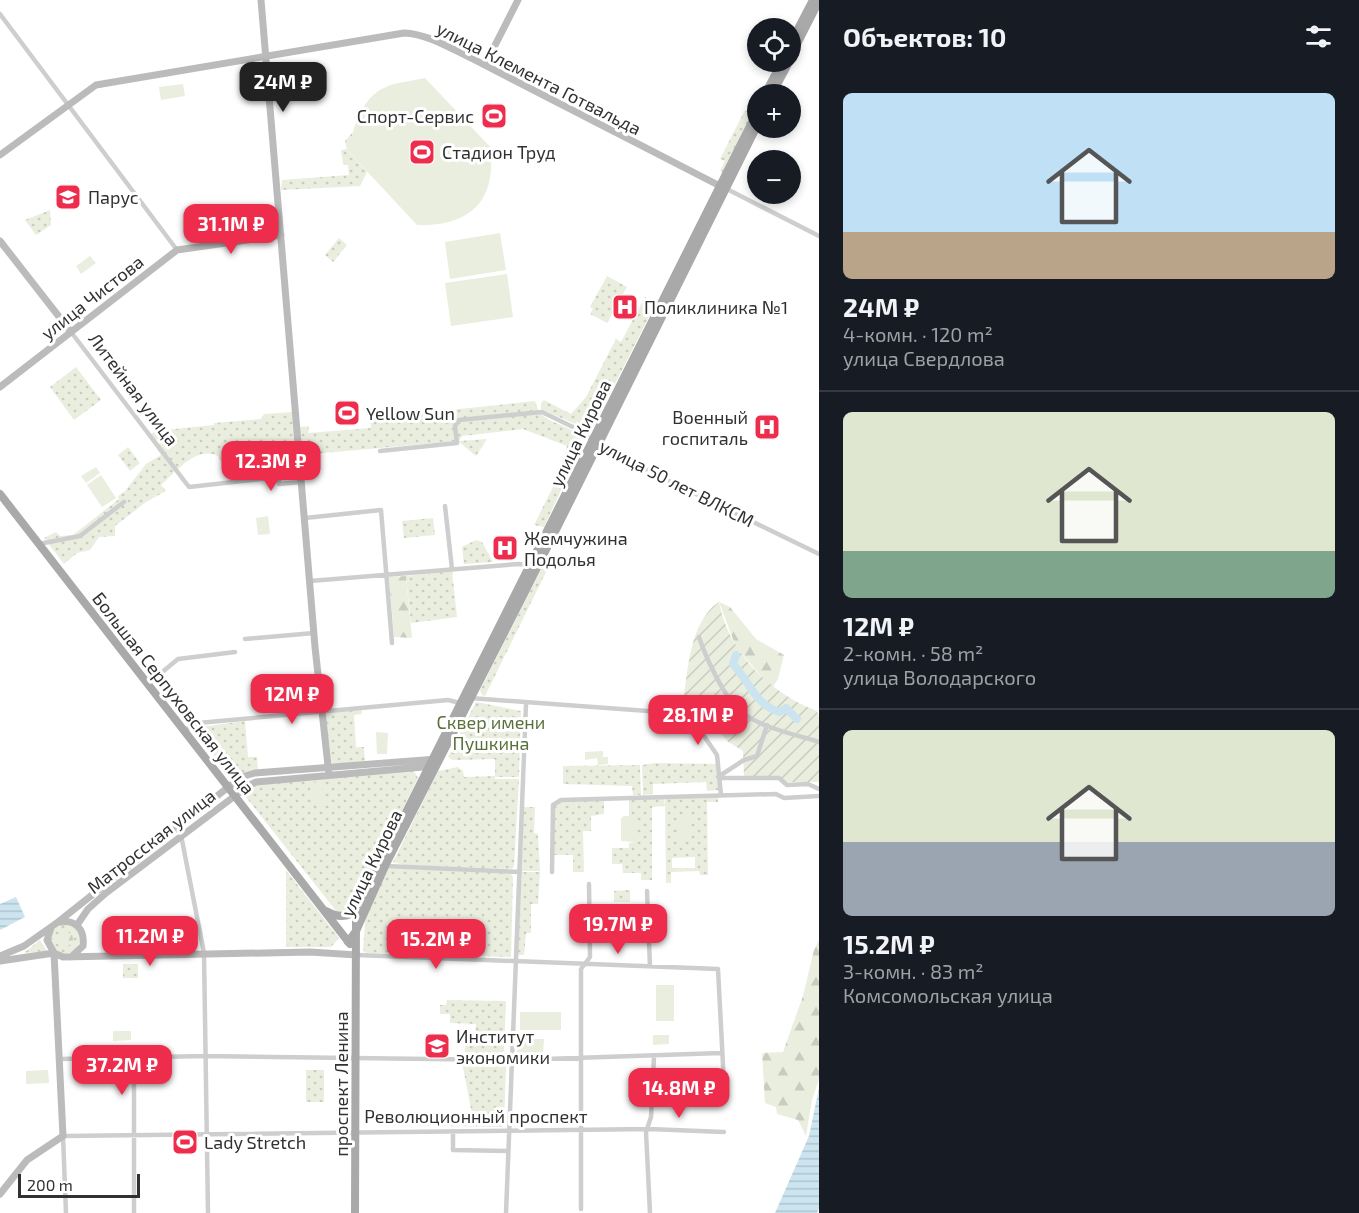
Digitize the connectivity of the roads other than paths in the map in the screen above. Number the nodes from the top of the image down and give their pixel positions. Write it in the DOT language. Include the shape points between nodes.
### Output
graph roads {
  1 [pos="261,0"];
  2 [pos="519,0"];
  3 [pos="813,0"];
  4 [pos="819,1"];
  5 [pos="0,14"];
  6 [pos="801,23"];
  7 [pos="801,38"];
  8 [pos="266,58"];
  9 [pos="485,65"];
  10 [pos="68,104"];
  11 [pos="747,134"];
  12 [pos="750,138"];
  13 [pos="0,155"];
  14 [pos="723,187"];
  15 [pos="281,235"];
  16 [pos="819,236"];
  17 [pos="0,241"];
  18 [pos="177,250"];
  19 [pos="71,332"];
  20 [pos="0,387"];
  21 [pos="596,442"];
  22 [pos="380,451"];
  23 [pos="302,482"];
  24 [pos="0,494"];
  25 [pos="124,502"];
  26 [pos="445,506"];
  27 [pos="305,518"];
  28 [pos="39,544"];
  29 [pos="819,554"];
  30 [pos="539,557"];
  31 [pos="531,565"];
  32 [pos="452,569"];
  33 [pos="387,574"];
  34 [pos="310,581"];
  35 [pos="508,617"];
  36 [pos="314,633"];
  37 [pos="699,637"];
  38 [pos="245,639"];
  39 [pos="392,643"];
  40 [pos="235,652"];
  41 [pos="149,683"];
  42 [pos="465,699"];
  43 [pos="526,704"];
  44 [pos="322,711"];
  45 [pos="767,724"];
  46 [pos="185,730"];
  47 [pos="819,742"];
  48 [pos="434,763"];
  49 [pos="329,771"];
  50 [pos="721,777"];
  51 [pos="228,786"];
  52 [pos="819,789"];
  53 [pos="234,794"];
  54 [pos="721,795"];
  55 [pos="819,796"];
  56 [pos="181,835"];
  57 [pos="385,866"];
  58 [pos="520,872"];
  59 [pos="552,872"];
  60 [pos="589,884"];
  61 [pos="647,891"];
  62 [pos="359,906"];
  63 [pos="324,910"];
  64 [pos="55,924"];
  65 [pos="77,925"];
  66 [pos="356,931"];
  67 [pos="348,942"];
  68 [pos="333,952"];
  69 [pos="54,953"];
  70 [pos="204,953"];
  71 [pos="0,956"];
  72 [pos="357,956"];
  73 [pos="67,957"];
  74 [pos="0,961"];
  75 [pos="516,962"];
  76 [pos="585,965"];
  77 [pos="650,967"];
  78 [pos="53,979"];
  79 [pos="722,1053"];
  80 [pos="205,1056"];
  81 [pos="654,1057"];
  82 [pos="134,1058"];
  83 [pos="356,1058"];
  84 [pos="57,1059"];
  85 [pos="580,1059"];
  86 [pos="511,1060"];
  87 [pos="724,1084"];
  88 [pos="649,1129"];
  89 [pos="453,1131"];
  90 [pos="507,1131"];
  91 [pos="583,1131"];
  92 [pos="356,1132"];
  93 [pos="723,1132"];
  94 [pos="205,1133"];
  95 [pos="132,1134"];
  96 [pos="63,1136"];
  97 [pos="507,1150"];
  98 [pos="0,1194"];
  99 [pos="581,1209"];
  100 [pos="66,1213"];
  101 [pos="134,1213"];
  102 [pos="208,1213"];
  103 [pos="355,1213"];
  104 [pos="506,1213"];
  105 [pos="650,1213"];
  1 -- 8 [label="street"];
  2 -- 9 [label="street"];
  3 -- 6 [label="main road"];
  4 -- 7 [label="main road"];
  5 -- 10 [label="street"];
  8 -- 9 [label="street, улица Клемента Готвальда" via="416,33"];
  8 -- 10 [label="street, улица Клемента Готвальда" via="96,85"];
  8 -- 15 [label="street"];
  9 -- 14 [label="street, улица Клемента Готвальда"];
  10 -- 13 [label="street, улица Клемента Готвальда"];
  10 -- 18 [label="street"];
  11 -- 14 [label="main road, улица Кирова"];
  12 -- 14 [label="main road, улица Кирова"];
  14 -- 16 [label="street"];
  14 -- 21 [label="main road, улица Кирова"];
  15 -- 18 [label="street, улица Чистова"];
  15 -- 23 [label="street"];
  17 -- 19 [label="street, Литейная улица"];
  18 -- 19 [label="street, улица Чистова"];
  19 -- 20 [label="street, улица Чистова"];
  19 -- 23 [label="street, Литейная улица" via="189,487 279,477 279,484"];
  21 -- 22 [label="street, улица 50 лет ВЛКСМ" via="573,427 533,411 459,420 455,426 457,443"];
  21 -- 29 [label="street, улица 50 лет ВЛКСМ"];
  21 -- 30 [label="main road, улица Кирова"];
  23 -- 27 [label="street"];
  24 -- 28 [label="main road, Большая Серпуховская улица"];
  25 -- 28 [label="street" via="74,539"];
  26 -- 32 [label="street"];
  27 -- 33 [label="street" via="381,510"];
  27 -- 34 [label="street"];
  28 -- 41 [label="main road, Большая Серпуховская улица"];
  30 -- 31 [label="main road, улица Кирова"];
  30 -- 35 [label="main road, улица Кирова"];
  31 -- 32 [label="street"];
  31 -- 35 [label="main road, улица Кирова"];
  32 -- 33 [label="street"];
  33 -- 34 [label="street"];
  33 -- 39 [label="street"];
  34 -- 36 [label="street"];
  35 -- 42 [label="main road, улица Кирова"];
  36 -- 38 [label="street"];
  36 -- 44 [label="street"];
  37 -- 45 [label="street" via="732,702"];
  40 -- 41 [label="street" via="178,659"];
  41 -- 46 [label="main road, Большая Серпуховская улица"];
  42 -- 43 [label="street"];
  42 -- 44 [label="street"];
  42 -- 48 [label="main road, улица Кирова"];
  43 -- 50 [label="street" via="689,714 717,755"];
  43 -- 58 [label="street"];
  44 -- 46 [label="street" via="198,723"];
  44 -- 49 [label="street"];
  45 -- 47 [label="street"];
  45 -- 50 [label="street" via="758,756 744,760"];
  46 -- 51 [label="main road, Большая Серпуховская улица"];
  48 -- 49 [label="street"];
  48 -- 57 [label="main road, улица Кирова"];
  48 -- 62 [label="main road, улица Кирова"];
  49 -- 51 [label="street, Матросская улица" via="255,773"];
  49 -- 53 [label="street, Матросская улица" via="256,782"];
  50 -- 52 [label="street" via="779,778 786,785 808,784"];
  50 -- 54 [label="street"];
  51 -- 53 [label="main road, Большая Серпуховская улица"];
  51 -- 64 [label="street, Матросская улица"];
  53 -- 56 [label="street, Матросская улица"];
  53 -- 63 [label="main road, Большая Серпуховская улица"];
  54 -- 55 [label="street"];
  54 -- 59 [label="street" via="561,800 553,805"];
  56 -- 65 [label="street, Матросская улица" via="106,893"];
  56 -- 70 [label="street"];
  57 -- 58 [label="street"];
  57 -- 66 [label="main road, улица Кирова"];
  58 -- 75 [label="street"];
  60 -- 76 [label="street" via="590,957"];
  61 -- 77 [label="street"];
  62 -- 63 [label="main road" via="352,914 339,916"];
  62 -- 66 [label="main road, улица Кирова"];
  63 -- 67 [label="main road, Большая Серпуховская улица"];
  64 -- 65 [label="street" via="68,921"];
  64 -- 69 [label="street" via="47,940"];
  64 -- 71 [label="street, Матросская улица" via="15,951"];
  65 -- 73 [label="street" via="84,938 83,946"];
  66 -- 67 [label="main road"];
  66 -- 72 [label="main road, проспект Ленина"];
  67 -- 68 [label="street"];
  67 -- 72 [label="main road, Большая Серпуховская улица"];
  68 -- 70 [label="street"];
  68 -- 72 [label="street"];
  69 -- 73 [label="street"];
  69 -- 74 [label="street"];
  69 -- 78 [label="street"];
  70 -- 73 [label="street"];
  70 -- 80 [label="street"];
  72 -- 75 [label="street"];
  72 -- 83 [label="main road, проспект Ленина"];
  73 -- 78 [label="street"];
  75 -- 76 [label="street"];
  75 -- 86 [label="street"];
  76 -- 77 [label="street"];
  76 -- 85 [label="street" via="581,969"];
  77 -- 79 [label="street" via="718,969"];
  78 -- 84 [label="street"];
  79 -- 81 [label="street"];
  79 -- 87 [label="street"];
  80 -- 82 [label="street"];
  80 -- 83 [label="street"];
  80 -- 94 [label="street"];
  81 -- 85 [label="street"];
  81 -- 88 [label="street"];
  82 -- 84 [label="street"];
  82 -- 95 [label="street"];
  83 -- 86 [label="street"];
  83 -- 92 [label="main road, проспект Ленина"];
  84 -- 96 [label="street"];
  85 -- 86 [label="street"];
  85 -- 91 [label="street"];
  86 -- 90 [label="street"];
  88 -- 91 [label="street, Революционный проспект"];
  88 -- 93 [label="street, Революционный проспект"];
  88 -- 105 [label="street" via="646,1132"];
  89 -- 90 [label="street, Революционный проспект"];
  89 -- 92 [label="street, Революционный проспект"];
  89 -- 97 [label="street" via="453,1150"];
  90 -- 91 [label="street, Революционный проспект"];
  90 -- 97 [label="street"];
  91 -- 99 [label="street"];
  92 -- 94 [label="street, Революционный проспект"];
  92 -- 103 [label="main road, проспект Ленина"];
  94 -- 95 [label="street, Революционный проспект"];
  94 -- 102 [label="street"];
  95 -- 96 [label="street, Революционный проспект"];
  95 -- 101 [label="street"];
  96 -- 98 [label="street" via="27,1161"];
  96 -- 100 [label="street"];
  97 -- 104 [label="street"];
}
